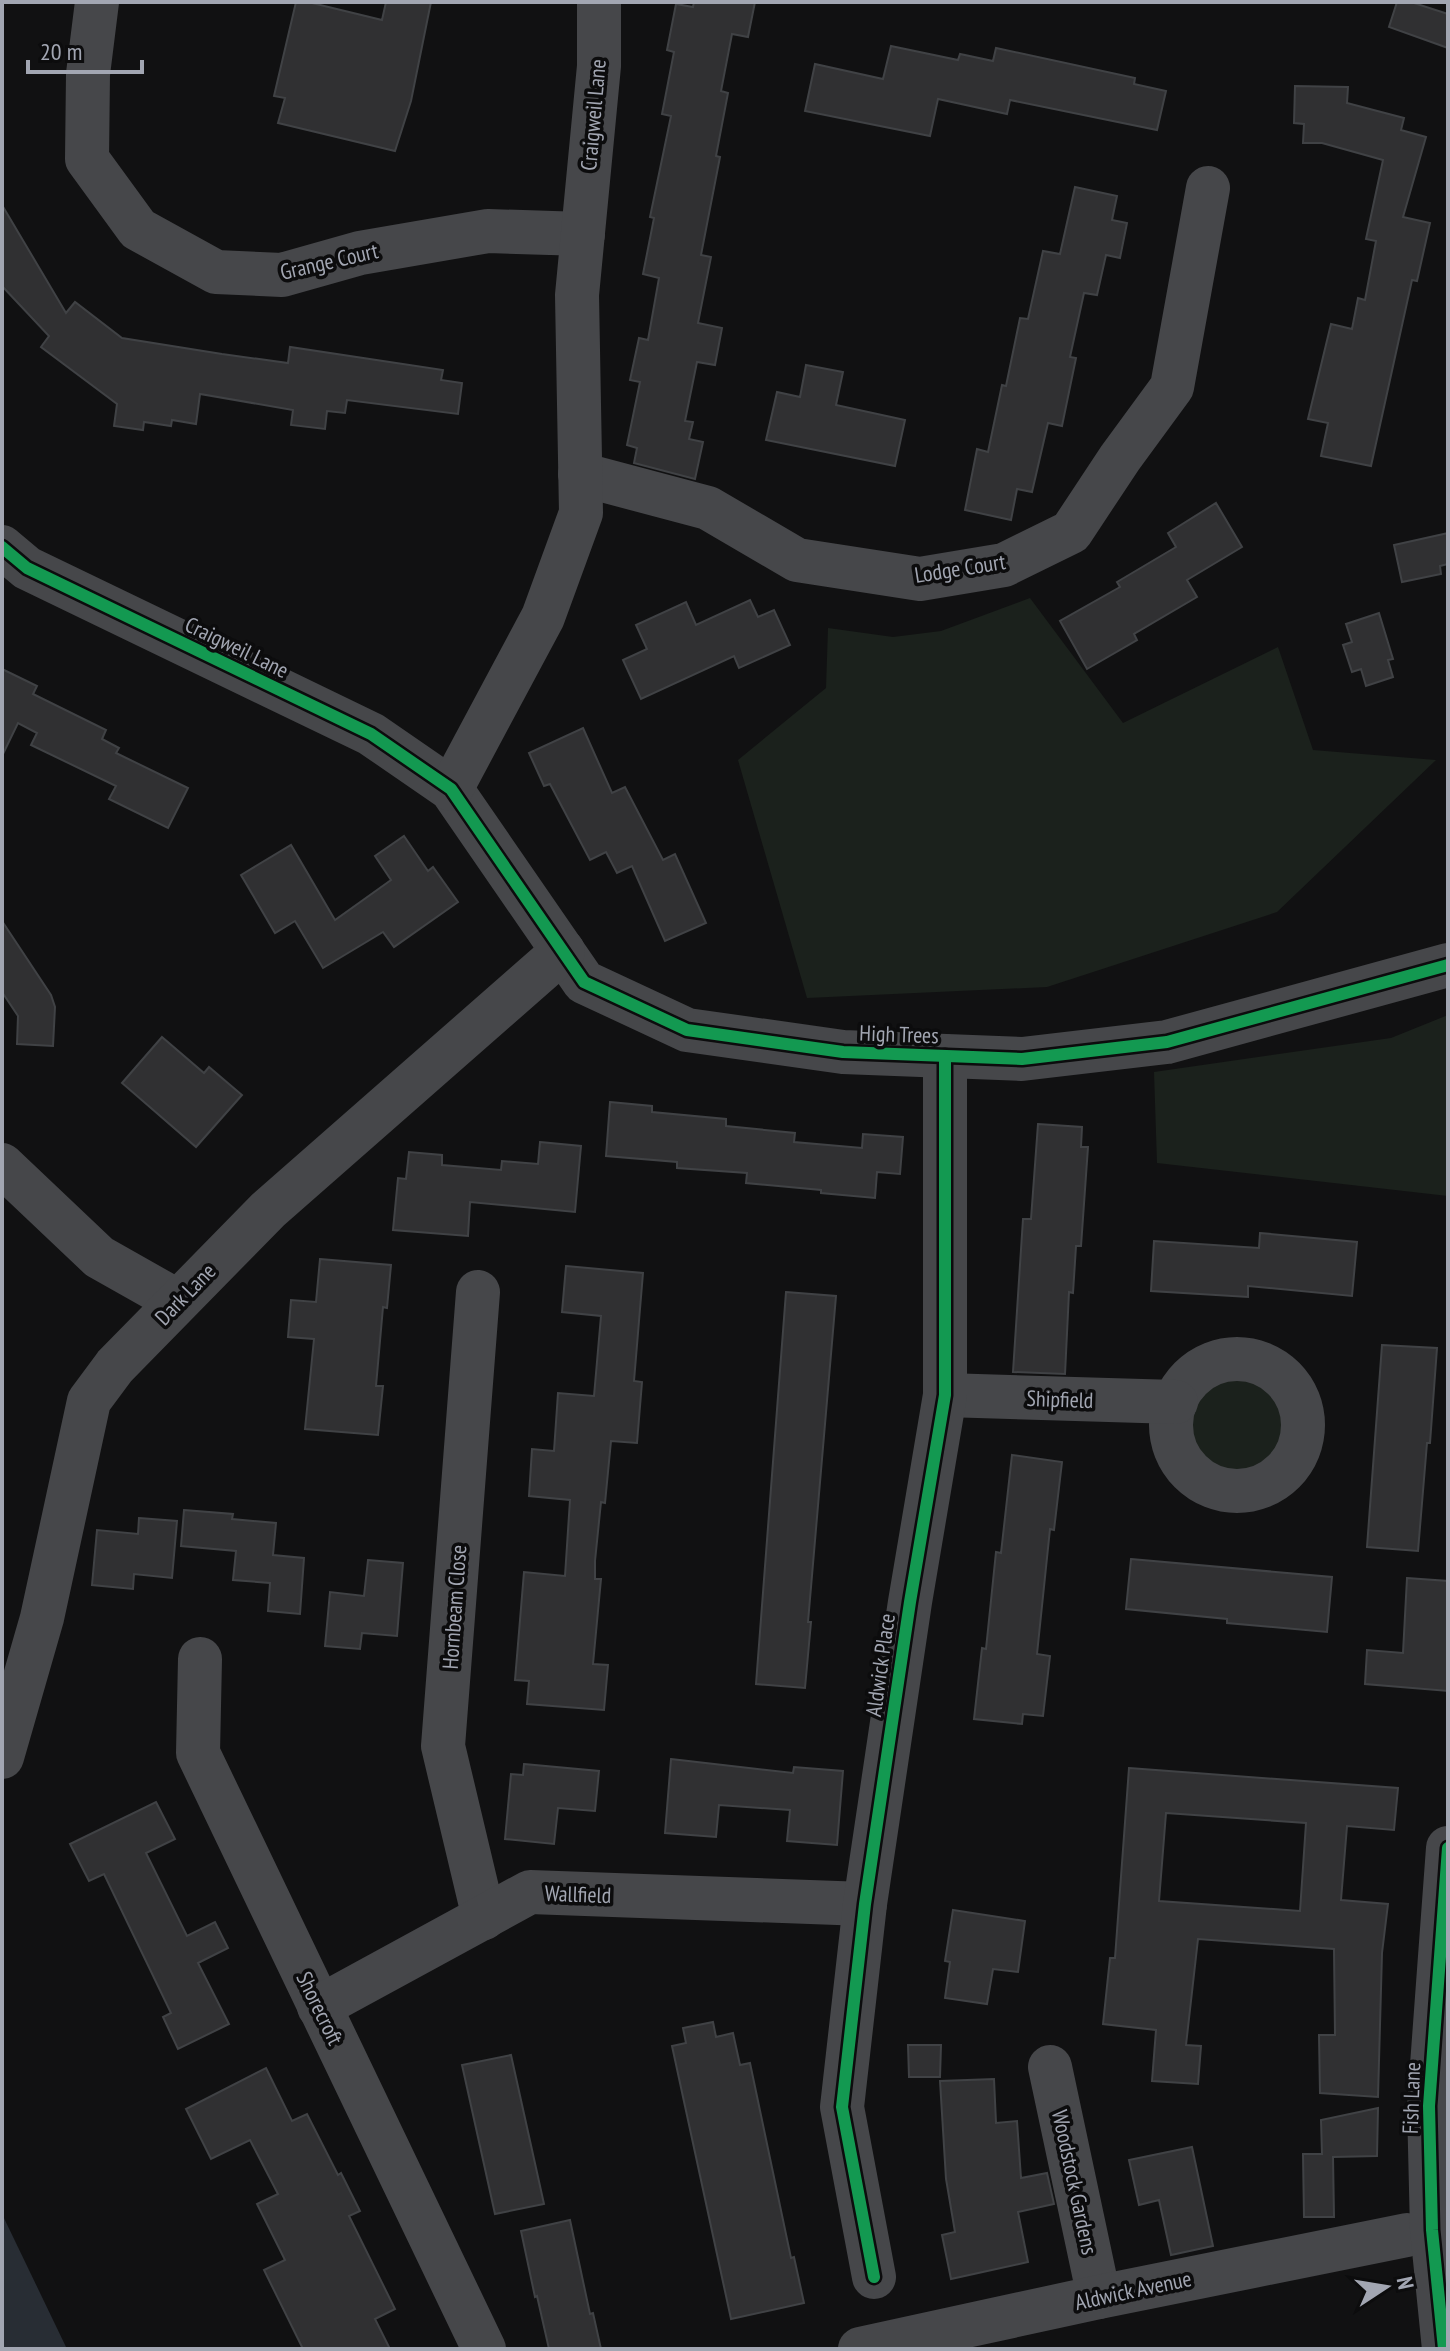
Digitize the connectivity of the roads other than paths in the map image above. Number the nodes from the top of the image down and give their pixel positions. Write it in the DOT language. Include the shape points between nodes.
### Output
graph roads {
  1 [pos="97,2"];
  2 [pos="599,2"];
  3 [pos="1208,188"];
  4 [pos="583,234"];
  5 [pos="580,474"];
  6 [pos="2,547"];
  7 [pos="451,789"];
  8 [pos="563,951"];
  9 [pos="1448,965"];
  10 [pos="945,1056"];
  11 [pos="2,1165"];
  12 [pos="478,1292"];
  13 [pos="177,1301"];
  14 [pos="945,1395"];
  15 [pos="1176,1402"];
  16 [pos="200,1659"];
  17 [pos="2,1757"];
  18 [pos="1448,1848"];
  19 [pos="865,1904"];
  20 [pos="484,1918"];
  21 [pos="319,2007"];
  22 [pos="1050,2067"];
  23 [pos="1438,2106"];
  24 [pos="1407,2235"];
  25 [pos="874,2277"];
  26 [pos="1099,2297"];
  27 [pos="484,2349"];
  28 [pos="860,2349"];
  29 [pos="1444,2349"];
  1 -- 4 [label="street, Grange Court" via="88,61 87,159 138,229 216,272 282,275 360,253 488,231"];
  2 -- 4 [label="street, Craigweil Lane" via="599,66"];
  3 -- 5 [label="street, Lodge Court" via="1172,387 1071,532 1004,565 920,579 797,560 708,508"];
  4 -- 5 [label="street, Craigweil Lane" via="577,295"];
  5 -- 7 [label="street, Craigweil Lane" via="581,513 543,617"];
  6 -- 7 [label="street, Craigweil Lane" via="27,568 371,734"];
  7 -- 8 [label="street, High Trees"];
  8 -- 10 [label="street, High Trees" via="584,982 687,1030 843,1052"];
  8 -- 13 [label="street, Dark Lane" via="268,1210"];
  9 -- 10 [label="street, High Trees" via="1167,1042 1022,1059"];
  10 -- 14 [label="street, Aldwick Place"];
  11 -- 13 [label="street" via="99,1257"];
  12 -- 20 [label="street, Hornbeam Close" via="443,1746"];
  13 -- 17 [label="street, Dark Lane" via="89,1401 42,1618"];
  14 -- 15 [label="street, Shipfield"];
  14 -- 19 [label="street, Aldwick Place"];
  16 -- 21 [label="street, Shorecroft" via="198,1753"];
  18 -- 23 [label="street, Fish Lane"];
  19 -- 20 [label="street, Wallfield" via="530,1892"];
  19 -- 25 [label="street, Aldwick Place" via="842,2107"];
  20 -- 21 [label="street, Wallfield"];
  21 -- 27 [label="street, Shorecroft"];
  22 -- 26 [label="street, Woodstock Gardens"];
  23 -- 29 [label="street, Fish Lane" via="1432,2230"];
  24 -- 26 [label="street, Aldwick Avenue"];
  26 -- 28 [label="street, Aldwick Avenue"];
}
